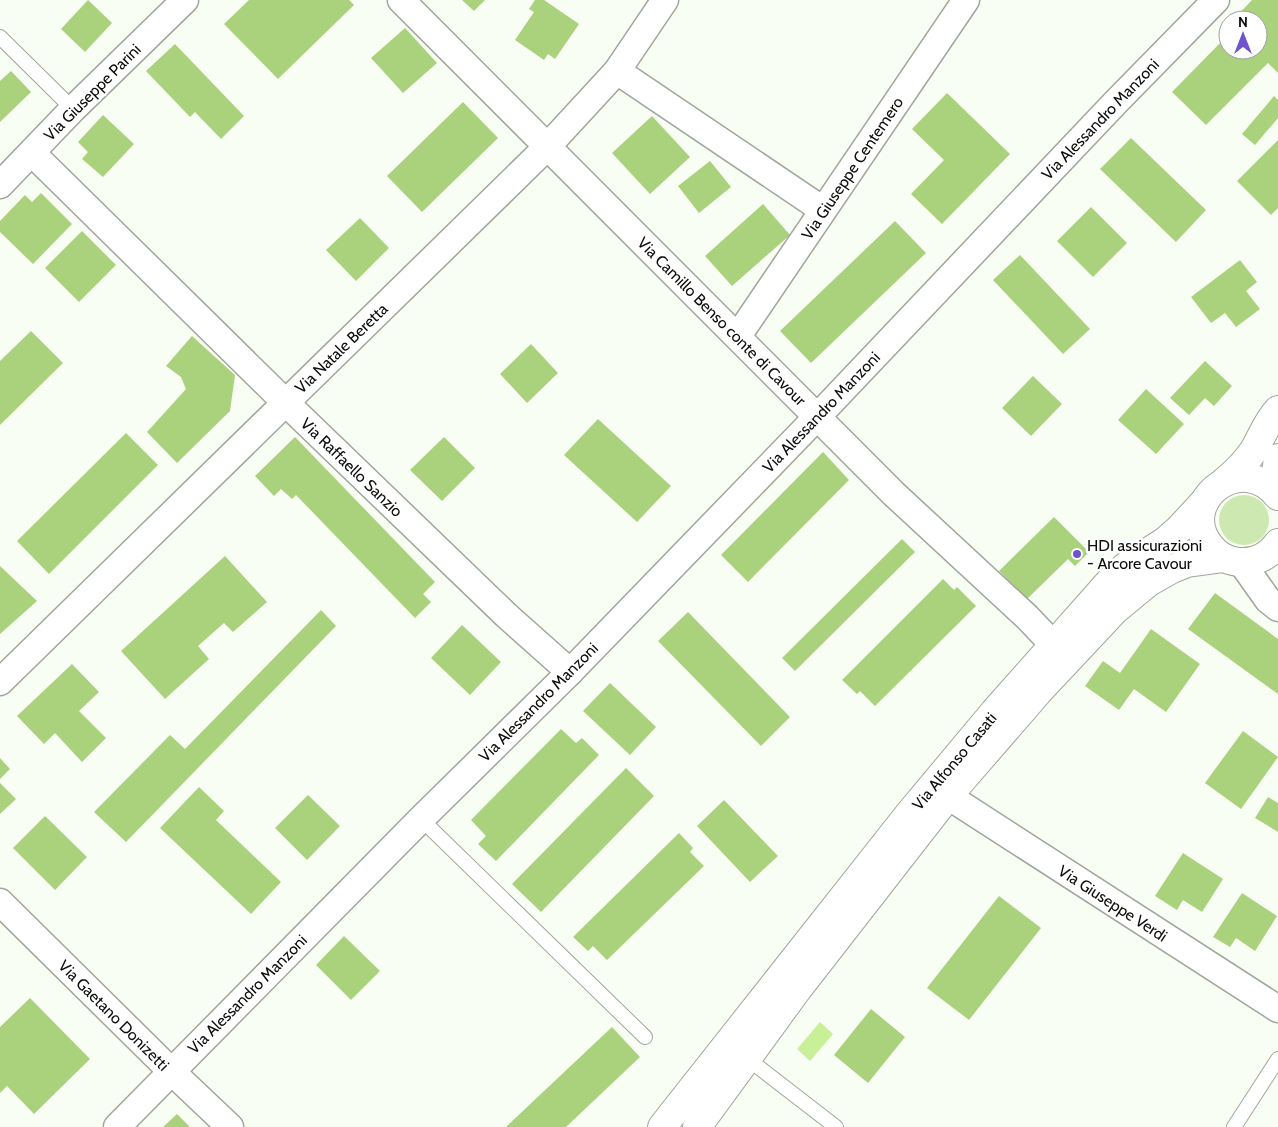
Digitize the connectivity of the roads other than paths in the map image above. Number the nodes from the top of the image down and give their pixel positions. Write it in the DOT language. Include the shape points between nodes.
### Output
graph roads {
  1 [pos="185,0"];
  2 [pos="401,0"];
  3 [pos="665,0"];
  4 [pos="966,0"];
  5 [pos="1216,0"];
  6 [pos="0,37"];
  7 [pos="617,71"];
  8 [pos="73,109"];
  9 [pos="547,147"];
  10 [pos="32,153"];
  11 [pos="0,185"];
  12 [pos="823,210"];
  13 [pos="738,336"];
  14 [pos="285,402"];
  15 [pos="1278,410"];
  16 [pos="818,416"];
  17 [pos="1278,458"];
  18 [pos="1225,481"];
  19 [pos="1278,495"];
  20 [pos="1205,501"];
  21 [pos="1278,543"];
  22 [pos="1233,560"];
  23 [pos="1278,570"];
  24 [pos="1278,608"];
  25 [pos="1061,653"];
  26 [pos="570,672"];
  27 [pos="0,682"];
  28 [pos="948,796"];
  29 [pos="420,819"];
  30 [pos="0,902"];
  31 [pos="1278,1009"];
  32 [pos="645,1037"];
  33 [pos="737,1051"];
  34 [pos="1278,1059"];
  35 [pos="171,1072"];
  36 [pos="117,1127"];
  37 [pos="230,1127"];
  38 [pos="662,1127"];
  39 [pos="696,1127"];
  40 [pos="836,1127"];
  41 [pos="1234,1127"];
  1 -- 8 [label="street, Via Giuseppe Parini"];
  2 -- 9 [label="street, Via Camillo Benso conte di Cavour"];
  3 -- 7 [label="street, Via Natale Beretta"];
  4 -- 12 [label="street, Via Giuseppe Centemero"];
  5 -- 16 [label="street, Via Alessandro Manzoni"];
  6 -- 8 [label="lane"];
  7 -- 9 [label="street, Via Natale Beretta"];
  7 -- 12 [label="street"];
  8 -- 10 [label="street, Via Giuseppe Parini"];
  9 -- 13 [label="street, Via Camillo Benso conte di Cavour"];
  9 -- 14 [label="street, Via Natale Beretta"];
  10 -- 11 [label="street, Via Giuseppe Parini"];
  10 -- 14 [label="street, Via Raffaello Sanzio"];
  12 -- 13 [label="street, Via Giuseppe Centemero"];
  13 -- 16 [label="street, Via Camillo Benso conte di Cavour"];
  14 -- 26 [label="street, Via Raffaello Sanzio" via="506,615"];
  14 -- 27 [label="street, Via Natale Beretta"];
  15 -- 18 [label="main road" via="1248,459"];
  16 -- 25 [label="street, Via Camillo Benso conte di Cavour" via="894,494 1027,617"];
  16 -- 26 [label="street, Via Alessandro Manzoni"];
  17 -- 19 [label="main road"];
  18 -- 19 [label="main road" via="1254,479"];
  18 -- 20 [label="main road, Via Alfonso Casati"];
  20 -- 22 [label="main road" via="1201,517 1203,533 1211,548"];
  20 -- 25 [label="main road, Via Alfonso Casati" via="1164,542 1125,567"];
  21 -- 22 [label="main road" via="1260,558 1249,562"];
  22 -- 23 [label="main road"];
  22 -- 24 [label="street"];
  22 -- 25 [label="main road, Via Alfonso Casati" via="1187,563 1172,568 1149,582"];
  25 -- 28 [label="main road, Via Alfonso Casati" via="1013,720"];
  25 -- 33 [label="main road, Via Alfonso Casati" via="995,711 880,849"];
  26 -- 29 [label="street, Via Alessandro Manzoni"];
  28 -- 31 [label="street, Via Giuseppe Verdi"];
  28 -- 33 [label="main road, Via Alfonso Casati" via="797,990"];
  29 -- 32 [label="lane"];
  29 -- 35 [label="street, Via Alessandro Manzoni"];
  30 -- 35 [label="street, Via Gaetano Donizetti"];
  33 -- 38 [label="main road, Via Alfonso Casati"];
  33 -- 39 [label="main road, Via Alfonso Casati"];
  33 -- 40 [label="lane"];
  34 -- 41 [label="lane"];
  35 -- 36 [label="street, Via Alessandro Manzoni"];
  35 -- 37 [label="street, Via Gaetano Donizetti"];
}
